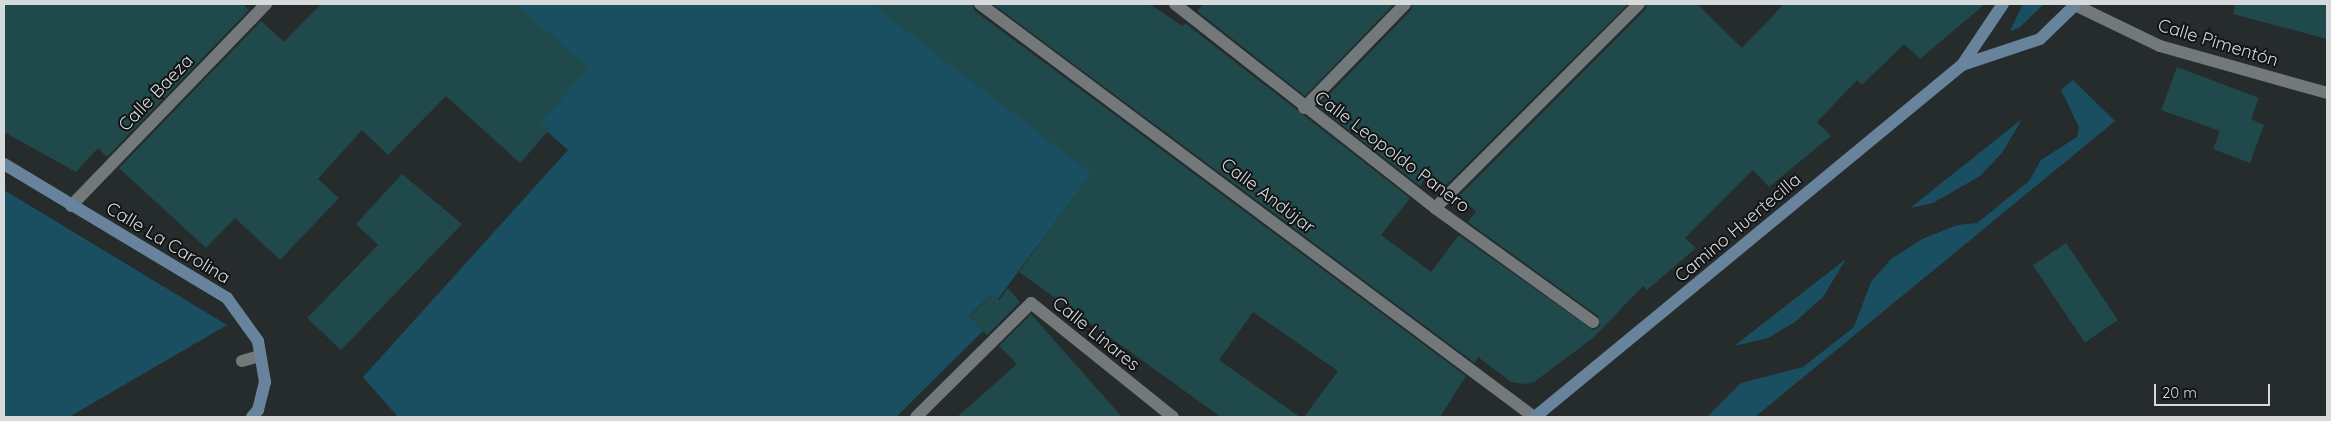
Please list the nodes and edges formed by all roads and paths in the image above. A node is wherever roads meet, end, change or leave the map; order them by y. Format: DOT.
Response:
graph roads {
  1 [pos="266,4"];
  2 [pos="980,4"];
  3 [pos="1177,4"];
  4 [pos="1405,4"];
  5 [pos="1639,4"];
  6 [pos="2003,4"];
  7 [pos="2076,5"];
  8 [pos="1962,65"];
  9 [pos="2327,93"];
  10 [pos="1304,108"];
  11 [pos="4,164"];
  12 [pos="71,206"];
  13 [pos="1435,208"];
  14 [pos="1593,322"];
  15 [pos="260,356"];
  16 [pos="242,361"];
  17 [pos="252,417"];
  18 [pos="916,417"];
  19 [pos="1173,417"];
  20 [pos="1535,417"];
  1 -- 12 [label="street, Calle Baeza"];
  2 -- 20 [label="street, Calle Andújar"];
  3 -- 10 [label="street, Calle Leopoldo Panero"];
  4 -- 10 [label="street"];
  5 -- 13 [label="street"];
  6 -- 8 [label="street"];
  7 -- 8 [label="street"];
  7 -- 9 [label="street, Calle Pimentón"];
  8 -- 20 [label="street, Camino Huertecilla"];
  10 -- 13 [label="street, Calle Leopoldo Panero"];
  11 -- 12 [label="street, Calle La Carolina"];
  12 -- 15 [label="street, Calle La Carolina"];
  13 -- 14 [label="street, Calle Leopoldo Panero"];
  15 -- 16 [label="street"];
  15 -- 17 [label="street, Calle La Carolina"];
  18 -- 19 [label="street, Calle Linares"];
}
